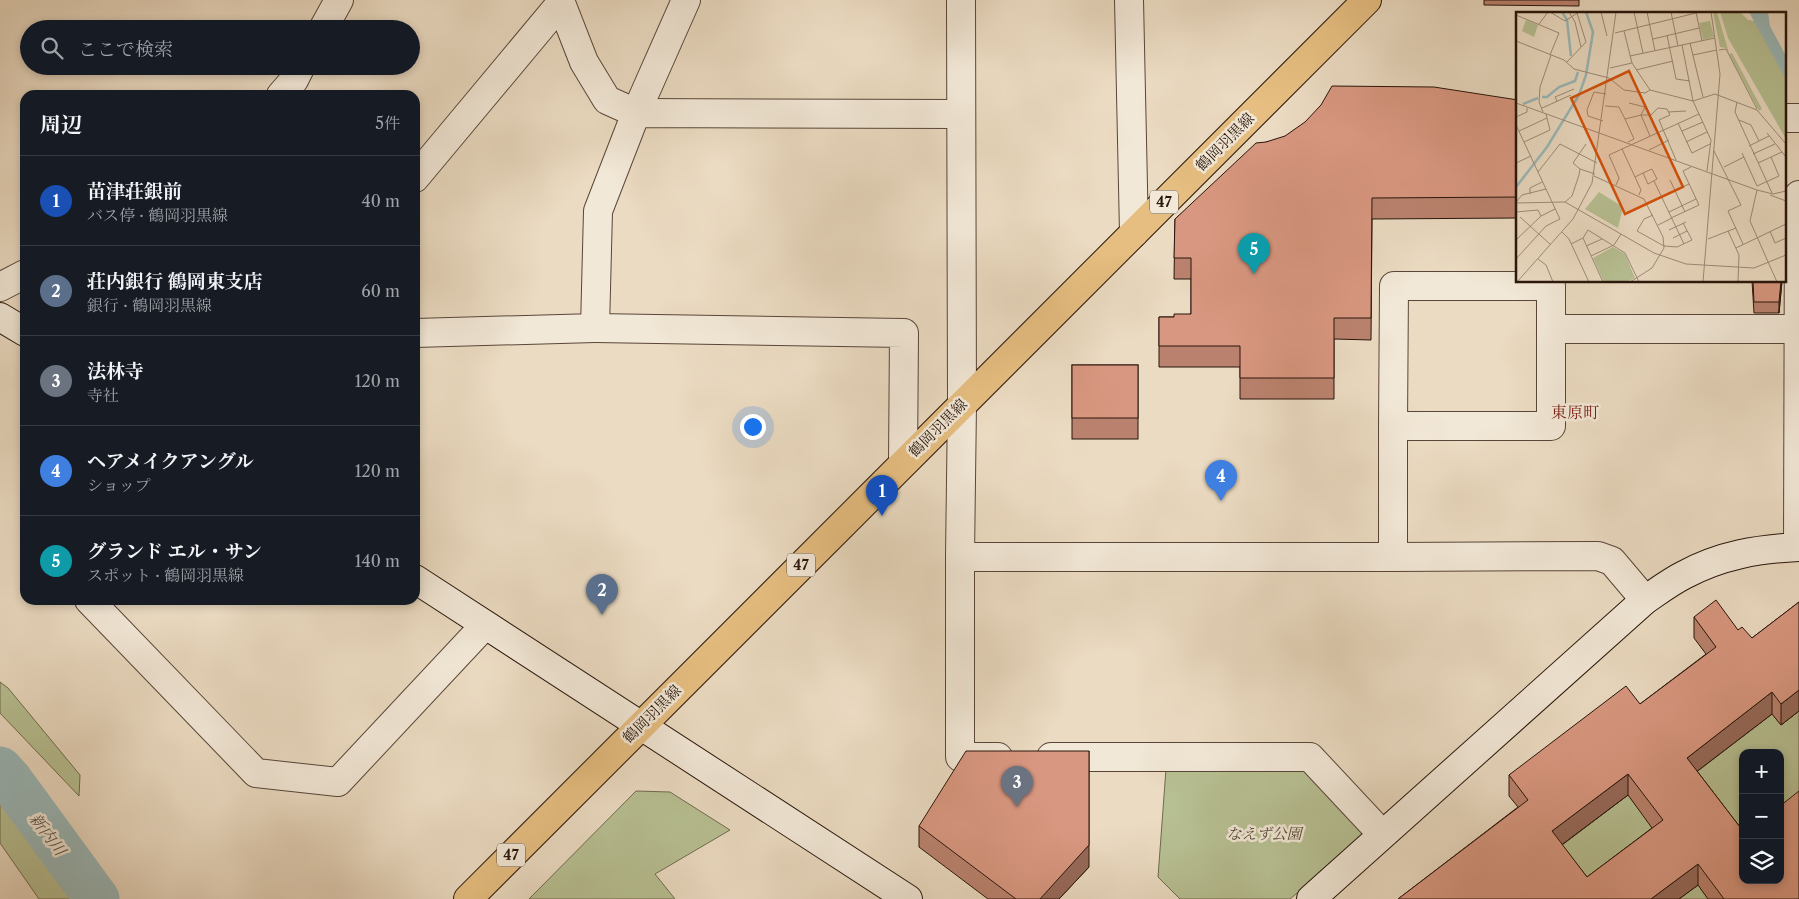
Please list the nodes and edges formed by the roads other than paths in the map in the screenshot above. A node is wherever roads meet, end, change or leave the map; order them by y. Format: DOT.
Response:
graph roads {
  1 [pos="339,0"];
  2 [pos="686,0"];
  3 [pos="961,0"];
  4 [pos="1129,0"];
  5 [pos="1367,0"];
  6 [pos="327,20"];
  7 [pos="296,75"];
  8 [pos="285,90"];
  9 [pos="636,113"];
  10 [pos="960,114"];
  11 [pos="1786,118"];
  12 [pos="1799,118"];
  13 [pos="420,172"];
  14 [pos="1799,195"];
  15 [pos="1134,233"];
  16 [pos="20,276"];
  17 [pos="0,286"];
  18 [pos="0,316"];
  19 [pos="595,328"];
  20 [pos="20,329"];
  21 [pos="1551,329"];
  22 [pos="1799,329"];
  23 [pos="420,333"];
  24 [pos="962,404"];
  25 [pos="1393,426"];
  26 [pos="903,463"];
  27 [pos="1798,547"];
  28 [pos="960,557"];
  29 [pos="1393,557"];
  30 [pos="420,582"];
  31 [pos="1645,600"];
  32 [pos="94,605"];
  33 [pos="485,625"];
  34 [pos="640,726"];
  35 [pos="1382,834"];
  36 [pos="468,899"];
  37 [pos="908,899"];
  38 [pos="1311,899"];
  1 -- 6 [label="street"];
  2 -- 9 [label="street"];
  3 -- 10 [label="street"];
  4 -- 15 [label="street"];
  5 -- 15 [label="main road, 鶴岡羽黒線 / 47"];
  7 -- 8 [label="street"];
  9 -- 10 [label="street"];
  9 -- 13 [label="street"];
  9 -- 19 [label="street"];
  10 -- 24 [label="street"];
  11 -- 12 [label="street"];
  14 -- 22 [label="street"];
  15 -- 24 [label="main road, 鶴岡羽黒線 / 47"];
  16 -- 17 [label="street"];
  18 -- 20 [label="street"];
  19 -- 23 [label="street"];
  19 -- 26 [label="street"];
  21 -- 22 [label="street"];
  21 -- 25 [label="street"];
  21 -- 25 [label="street"];
  22 -- 27 [label="street"];
  24 -- 26 [label="main road, 鶴岡羽黒線 / 47"];
  24 -- 28 [label="street"];
  25 -- 29 [label="street"];
  26 -- 34 [label="main road, 鶴岡羽黒線 / 47"];
  27 -- 31 [label="street"];
  28 -- 29 [label="street"];
  28 -- 35 [label="street"];
  29 -- 31 [label="street"];
  30 -- 33 [label="street"];
  31 -- 35 [label="street"];
  32 -- 33 [label="street"];
  33 -- 34 [label="street"];
  34 -- 36 [label="main road, 鶴岡羽黒線 / 47"];
  34 -- 37 [label="street"];
  35 -- 38 [label="street"];
}
